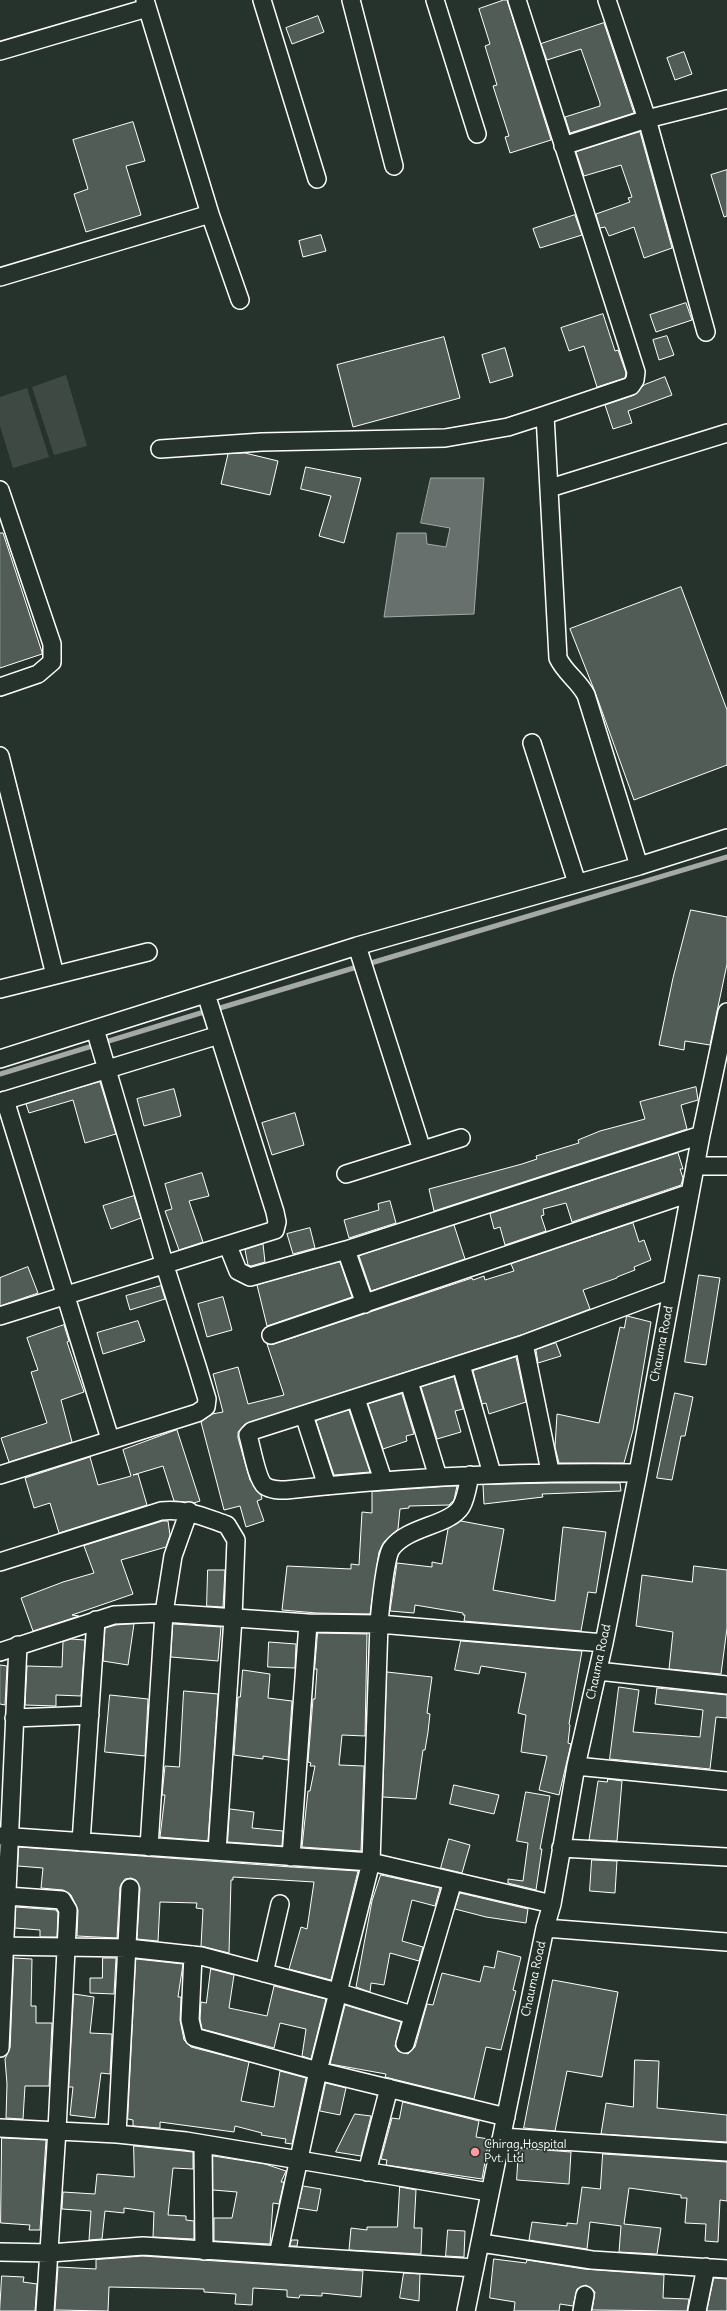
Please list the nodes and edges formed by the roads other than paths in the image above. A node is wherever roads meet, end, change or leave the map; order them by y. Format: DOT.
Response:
graph roads {
  1 [pos="262,0"];
  2 [pos="350,0"];
  3 [pos="435,0"];
  4 [pos="517,0"];
  5 [pos="607,0"];
  6 [pos="146,4"];
  7 [pos="0,51"];
  8 [pos="727,99"];
  9 [pos="647,119"];
  10 [pos="477,134"];
  11 [pos="564,146"];
  12 [pos="394,166"];
  13 [pos="317,179"];
  14 [pos="210,214"];
  15 [pos="0,277"];
  16 [pos="240,300"];
  17 [pos="706,332"];
  18 [pos="545,415"];
  19 [pos="727,433"];
  20 [pos="160,449"];
  21 [pos="550,488"];
  22 [pos="0,490"];
  23 [pos="0,687"];
  24 [pos="532,743"];
  25 [pos="0,756"];
  26 [pos="727,838"];
  27 [pos="639,866"];
  28 [pos="577,883"];
  29 [pos="357,946"];
  30 [pos="148,952"];
  31 [pos="55,975"];
  32 [pos="0,989"];
  33 [pos="206,994"];
  34 [pos="727,1012"];
  35 [pos="95,1029"];
  36 [pos="219,1035"];
  37 [pos="0,1059"];
  38 [pos="107,1069"];
  39 [pos="3,1101"];
  40 [pos="701,1135"];
  41 [pos="461,1138"];
  42 [pos="422,1150"];
  43 [pos="695,1166"];
  44 [pos="727,1166"];
  45 [pos="346,1174"];
  46 [pos="690,1193"];
  47 [pos="228,1246"];
  48 [pos="346,1250"];
  49 [pos="165,1266"];
  50 [pos="672,1290"];
  51 [pos="66,1296"];
  52 [pos="365,1304"];
  53 [pos="0,1316"];
  54 [pos="270,1334"];
  55 [pos="524,1344"];
  56 [pos="461,1364"];
  57 [pos="409,1382"];
  58 [pos="356,1399"];
  59 [pos="304,1416"];
  60 [pos="110,1439"];
  61 [pos="550,1471"];
  62 [pos="638,1473"];
  63 [pos="492,1474"];
  64 [pos="0,1475"];
  65 [pos="470,1475"];
  66 [pos="438,1477"];
  67 [pos="383,1480"];
  68 [pos="327,1486"];
  69 [pos="189,1511"];
  70 [pos="0,1562"];
  71 [pos="164,1613"];
  72 [pos="233,1618"];
  73 [pos="96,1620"];
  74 [pos="308,1623"];
  75 [pos="378,1624"];
  76 [pos="604,1643"];
  77 [pos="18,1645"];
  78 [pos="0,1652"];
  79 [pos="598,1671"];
  80 [pos="727,1681"];
  81 [pos="90,1715"];
  82 [pos="14,1718"];
  83 [pos="576,1766"];
  84 [pos="6,1781"];
  85 [pos="727,1781"];
  86 [pos="5,1836"];
  87 [pos="81,1842"];
  88 [pos="149,1847"];
  89 [pos="562,1848"];
  90 [pos="217,1851"];
  91 [pos="291,1857"];
  92 [pos="727,1858"];
  93 [pos="371,1862"];
  94 [pos="453,1881"];
  95 [pos="130,1888"];
  96 [pos="7,1896"];
  97 [pos="280,1904"];
  98 [pos="552,1904"];
  99 [pos="545,1928"];
  100 [pos="727,1942"];
  101 [pos="2,1946"];
  102 [pos="66,1947"];
  103 [pos="128,1948"];
  104 [pos="193,1955"];
  105 [pos="264,1973"];
  106 [pos="337,1992"];
  107 [pos="412,2016"];
  108 [pos="404,2044"];
  109 [pos="0,2048"];
  110 [pos="318,2071"];
  111 [pos="389,2088"];
  112 [pos="506,2117"];
  113 [pos="0,2128"];
  114 [pos="57,2130"];
  115 [pos="117,2134"];
  116 [pos="502,2137"];
  117 [pos="203,2144"];
  118 [pos="727,2152"];
  119 [pos="298,2161"];
  120 [pos="367,2172"];
  121 [pos="489,2192"];
  122 [pos="481,2242"];
  123 [pos="204,2250"];
  124 [pos="0,2252"];
  125 [pos="50,2253"];
  126 [pos="278,2255"];
  127 [pos="706,2267"];
  128 [pos="475,2268"];
  129 [pos="727,2269"];
  130 [pos="45,2311"];
  131 [pos="466,2311"];
  132 [pos="697,2311"];
  1 -- 13 [label="street"];
  2 -- 12 [label="street"];
  3 -- 10 [label="street"];
  4 -- 11 [label="street"];
  5 -- 9 [label="street"];
  6 -- 7 [label="street"];
  6 -- 14 [label="street"];
  8 -- 9 [label="street"];
  9 -- 11 [label="street"];
  9 -- 17 [label="street"];
  11 -- 18 [label="street"];
  14 -- 15 [label="street"];
  14 -- 16 [label="street"];
  18 -- 20 [label="street"];
  18 -- 21 [label="street"];
  19 -- 21 [label="street"];
  21 -- 27 [label="street"];
  22 -- 23 [label="street"];
  24 -- 28 [label="street"];
  25 -- 31 [label="street"];
  26 -- 27 [label="street"];
  27 -- 28 [label="street"];
  28 -- 29 [label="street"];
  29 -- 33 [label="street"];
  29 -- 42 [label="street"];
  30 -- 31 [label="street"];
  31 -- 32 [label="street"];
  33 -- 35 [label="street"];
  33 -- 36 [label="street"];
  34 -- 40 [label="street, Chauma Road"];
  35 -- 37 [label="street"];
  35 -- 38 [label="street"];
  36 -- 38 [label="street"];
  36 -- 47 [label="street"];
  38 -- 39 [label="street"];
  38 -- 49 [label="street"];
  39 -- 51 [label="street"];
  40 -- 43 [label="street, Chauma Road"];
  40 -- 48 [label="street"];
  41 -- 42 [label="street"];
  42 -- 45 [label="street"];
  43 -- 44 [label="street"];
  43 -- 46 [label="street, Chauma Road"];
  46 -- 50 [label="street, Chauma Road"];
  46 -- 52 [label="street"];
  47 -- 48 [label="street"];
  47 -- 49 [label="street"];
  48 -- 52 [label="street"];
  49 -- 51 [label="street"];
  49 -- 60 [label="street"];
  50 -- 55 [label="street"];
  50 -- 62 [label="street, Chauma Road"];
  51 -- 53 [label="street"];
  51 -- 60 [label="street"];
  52 -- 54 [label="street"];
  55 -- 56 [label="street"];
  55 -- 61 [label="street"];
  56 -- 57 [label="street"];
  56 -- 63 [label="street"];
  57 -- 58 [label="street"];
  57 -- 66 [label="street"];
  58 -- 59 [label="street"];
  58 -- 67 [label="street"];
  59 -- 68 [label="street"];
  59 -- 68 [label="street"];
  60 -- 64 [label="street"];
  61 -- 62 [label="street"];
  61 -- 63 [label="street"];
  62 -- 76 [label="street, Chauma Road"];
  63 -- 65 [label="street"];
  65 -- 66 [label="street"];
  65 -- 75 [label="street"];
  66 -- 67 [label="street"];
  67 -- 68 [label="street"];
  69 -- 70 [label="street"];
  69 -- 71 [label="street"];
  69 -- 72 [label="street"];
  71 -- 72 [label="street"];
  71 -- 73 [label="street"];
  71 -- 88 [label="street"];
  72 -- 74 [label="street"];
  72 -- 90 [label="street"];
  73 -- 77 [label="street"];
  73 -- 81 [label="street"];
  74 -- 75 [label="street"];
  74 -- 91 [label="street"];
  75 -- 76 [label="street"];
  75 -- 93 [label="street"];
  76 -- 79 [label="street, Chauma Road"];
  77 -- 78 [label="street"];
  77 -- 82 [label="street"];
  79 -- 80 [label="street"];
  79 -- 83 [label="street, Chauma Road"];
  81 -- 82 [label="street"];
  81 -- 87 [label="street"];
  82 -- 84 [label="street"];
  83 -- 85 [label="street"];
  83 -- 89 [label="street, Chauma Road"];
  84 -- 86 [label="street"];
  86 -- 87 [label="street"];
  86 -- 96 [label="street"];
  87 -- 88 [label="street"];
  88 -- 90 [label="street"];
  89 -- 92 [label="street"];
  89 -- 98 [label="street, Chauma Road"];
  90 -- 91 [label="street"];
  91 -- 93 [label="street"];
  93 -- 94 [label="street"];
  93 -- 106 [label="street"];
  94 -- 98 [label="street"];
  94 -- 107 [label="street"];
  95 -- 103 [label="street"];
  96 -- 101 [label="street"];
  96 -- 102 [label="street"];
  97 -- 105 [label="street"];
  98 -- 99 [label="street, Chauma Road"];
  99 -- 100 [label="street"];
  99 -- 112 [label="street, Chauma Road"];
  101 -- 102 [label="street"];
  101 -- 109 [label="street"];
  102 -- 103 [label="street"];
  102 -- 114 [label="street"];
  103 -- 104 [label="street"];
  103 -- 115 [label="street"];
  104 -- 105 [label="street"];
  104 -- 110 [label="street"];
  105 -- 106 [label="street"];
  106 -- 107 [label="street"];
  106 -- 110 [label="street"];
  107 -- 108 [label="street"];
  110 -- 111 [label="street"];
  110 -- 119 [label="street"];
  111 -- 112 [label="street"];
  111 -- 120 [label="street"];
  112 -- 116 [label="street, Chauma Road"];
  113 -- 114 [label="street"];
  114 -- 115 [label="street"];
  114 -- 125 [label="street"];
  115 -- 117 [label="street"];
  116 -- 118 [label="street"];
  116 -- 121 [label="street, Chauma Road"];
  117 -- 119 [label="street"];
  117 -- 123 [label="street"];
  119 -- 120 [label="street"];
  119 -- 126 [label="street"];
  120 -- 121 [label="street"];
  121 -- 122 [label="street, Chauma Road"];
  122 -- 127 [label="street"];
  122 -- 128 [label="street, Chauma Road"];
  123 -- 125 [label="street"];
  123 -- 126 [label="street"];
  124 -- 125 [label="street"];
  125 -- 130 [label="street"];
  126 -- 128 [label="street"];
  127 -- 129 [label="street"];
  127 -- 132 [label="street"];
  128 -- 131 [label="street, Chauma Road"];
}
